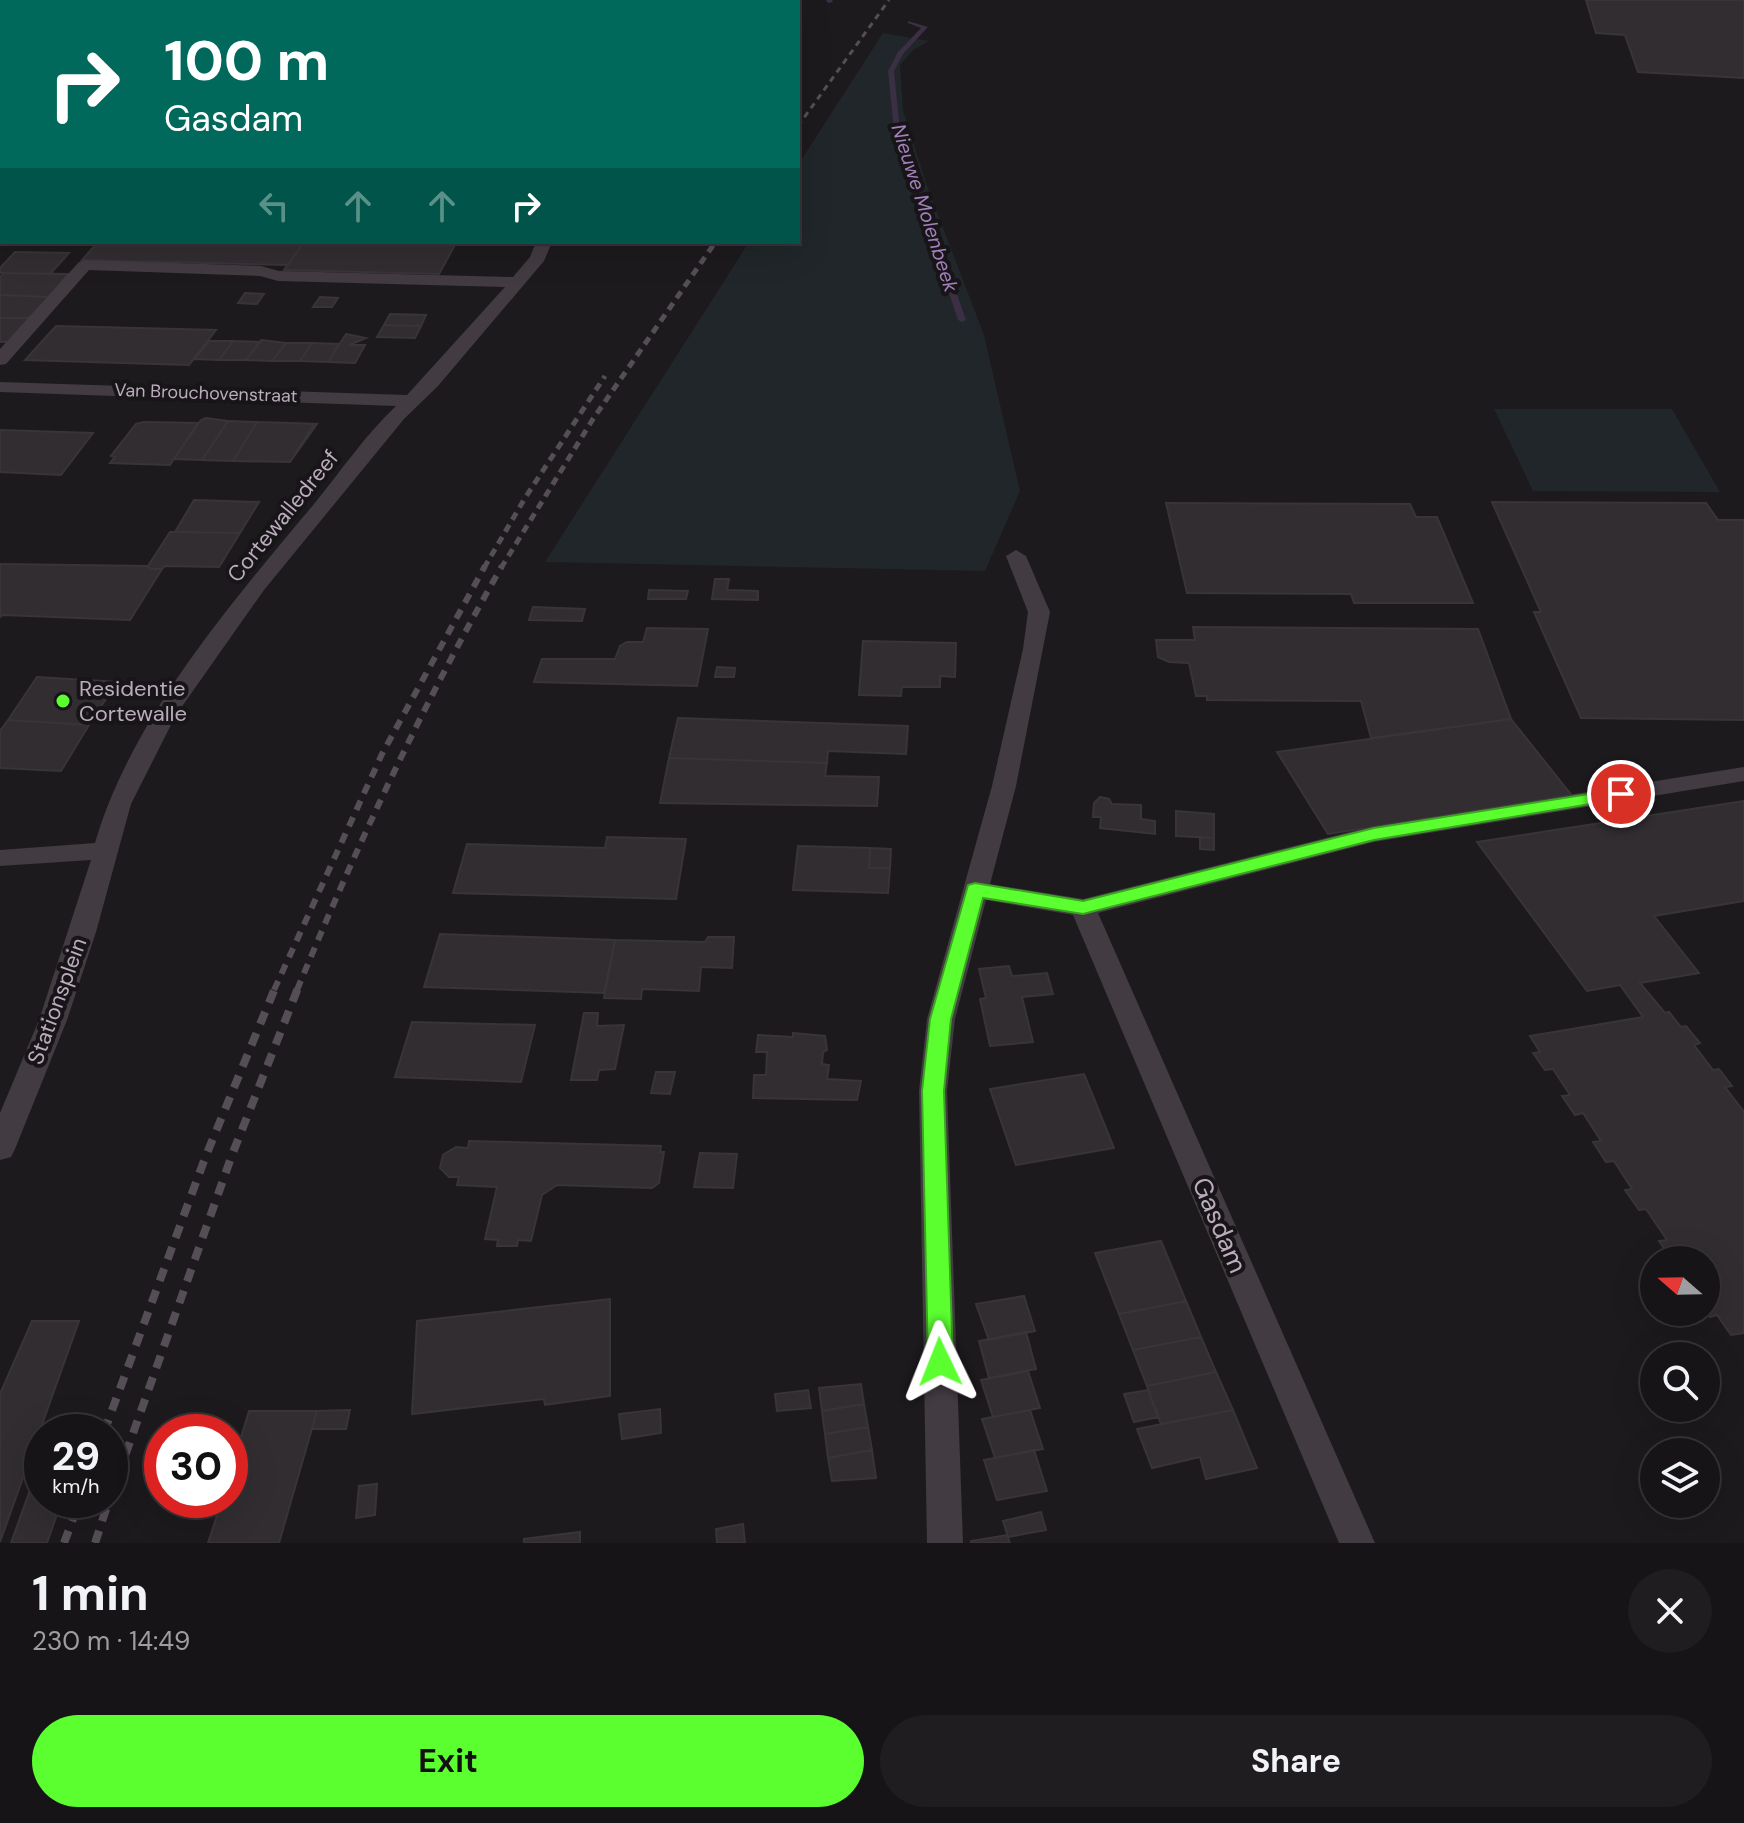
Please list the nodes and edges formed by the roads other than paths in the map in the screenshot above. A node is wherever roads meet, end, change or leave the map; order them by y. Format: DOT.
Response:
graph roads {
  1 [pos="543,244"];
  2 [pos="518,282"];
  3 [pos="0,360"];
  4 [pos="0,387"];
  5 [pos="412,401"];
  6 [pos="1016,556"];
  7 [pos="1744,774"];
  8 [pos="103,851"];
  9 [pos="0,858"];
  10 [pos="975,890"];
  11 [pos="1083,908"];
  12 [pos="0,1149"];
  13 [pos="945,1543"];
  14 [pos="1357,1543"];
  1 -- 2 [label="street, Cortewalledreef"];
  2 -- 3 [label="street"];
  2 -- 5 [label="street, Cortewalledreef"];
  4 -- 5 [label="street, Van Brouchovenstraat"];
  5 -- 8 [label="street, Cortewalledreef"];
  6 -- 10 [label="street"];
  7 -- 11 [label="street"];
  8 -- 9 [label="street"];
  8 -- 12 [label="street, Stationsplein"];
  10 -- 11 [label="street"];
  10 -- 13 [label="street"];
  11 -- 14 [label="street, Gasdam"];
}
